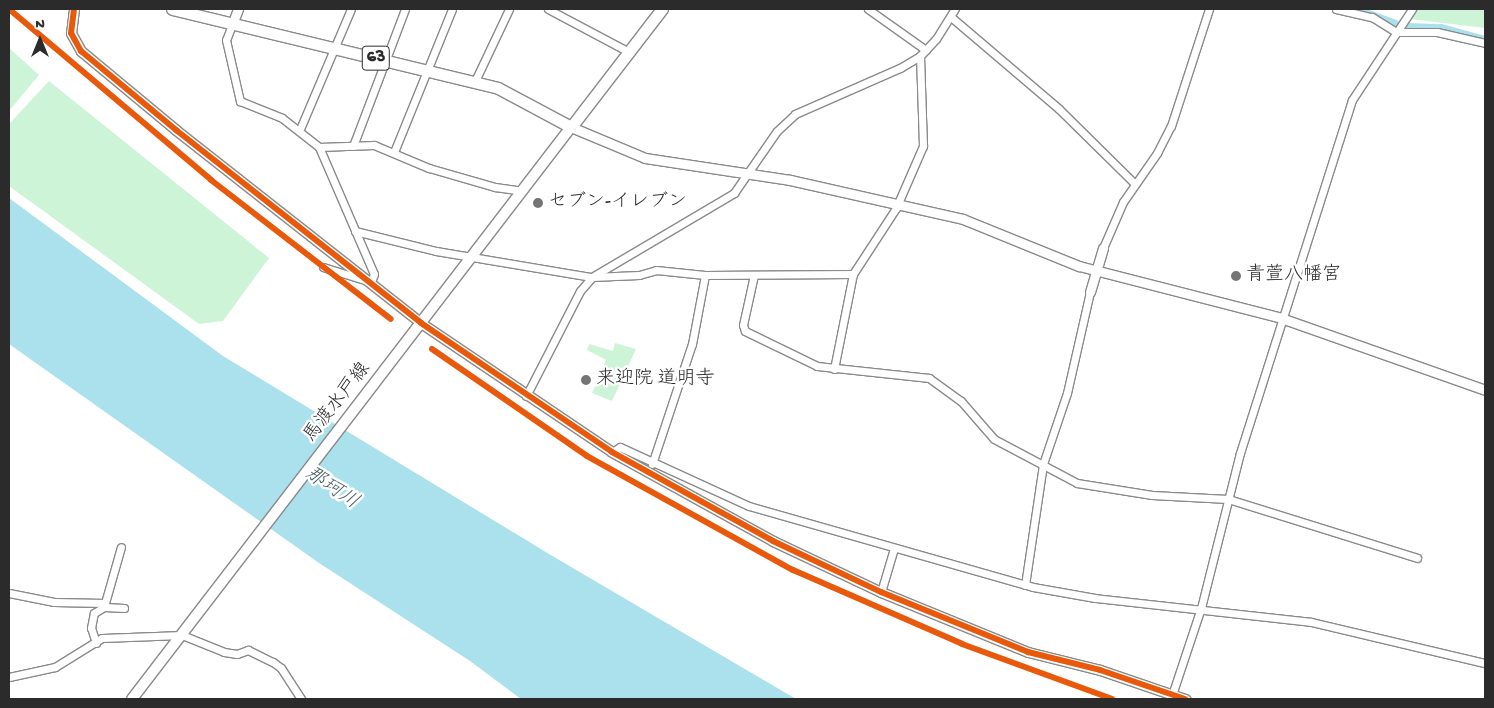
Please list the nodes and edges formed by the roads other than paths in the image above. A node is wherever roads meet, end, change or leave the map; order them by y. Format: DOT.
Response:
graph roads {
  1 [pos="74,9"];
  2 [pos="172,9"];
  3 [pos="238,9"];
  4 [pos="351,9"];
  5 [pos="405,9"];
  6 [pos="452,9"];
  7 [pos="509,9"];
  8 [pos="548,9"];
  9 [pos="662,9"];
  10 [pos="868,9"];
  11 [pos="955,9"];
  12 [pos="1209,9"];
  13 [pos="1336,9"];
  14 [pos="1412,9"];
  15 [pos="951,17"];
  16 [pos="233,22"];
  17 [pos="1396,32"];
  18 [pos="1485,43"];
  19 [pos="334,48"];
  20 [pos="629,52"];
  21 [pos="923,53"];
  22 [pos="384,60"];
  23 [pos="426,70"];
  24 [pos="475,82"];
  25 [pos="571,127"];
  26 [pos="300,129"];
  27 [pos="353,146"];
  28 [pos="319,147"];
  29 [pos="394,152"];
  30 [pos="750,174"];
  31 [pos="1135,184"];
  32 [pos="522,190"];
  33 [pos="898,202"];
  34 [pos="355,231"];
  35 [pos="1103,248"];
  36 [pos="472,256"];
  37 [pos="323,267"];
  38 [pos="1096,272"];
  39 [pos="853,274"];
  40 [pos="705,275"];
  41 [pos="754,275"];
  42 [pos="592,277"];
  43 [pos="371,282"];
  44 [pos="1090,292"];
  45 [pos="1281,318"];
  46 [pos="420,323"];
  47 [pos="834,369"];
  48 [pos="1485,390"];
  49 [pos="526,396"];
  50 [pos="612,452"];
  51 [pos="652,464"];
  52 [pos="1043,464"];
  53 [pos="1228,499"];
  54 [pos="121,547"];
  55 [pos="894,548"];
  56 [pos="1417,558"];
  57 [pos="1025,585"];
  58 [pos="881,592"];
  59 [pos="9,593"];
  60 [pos="124,608"];
  61 [pos="1202,608"];
  62 [pos="182,635"];
  63 [pos="96,643"];
  64 [pos="1485,663"];
  65 [pos="9,676"];
  66 [pos="1172,695"];
  67 [pos="132,699"];
  68 [pos="300,699"];
  69 [pos="1185,699"];
  1 -- 43 [label="street"];
  2 -- 16 [label="main road, 63"];
  3 -- 16 [label="street"];
  4 -- 19 [label="street"];
  5 -- 22 [label="street"];
  6 -- 23 [label="street"];
  7 -- 24 [label="street"];
  8 -- 20 [label="street"];
  9 -- 20 [label="main road"];
  10 -- 21 [label="street"];
  11 -- 15 [label="street"];
  12 -- 31 [label="street"];
  13 -- 17 [label="street"];
  14 -- 17 [label="street"];
  15 -- 21 [label="street"];
  15 -- 31 [label="street"];
  16 -- 19 [label="main road, 63"];
  16 -- 26 [label="street"];
  17 -- 18 [label="street"];
  17 -- 45 [label="street"];
  19 -- 22 [label="main road, 63"];
  19 -- 26 [label="street"];
  20 -- 25 [label="main road"];
  21 -- 30 [label="street"];
  21 -- 33 [label="street"];
  22 -- 23 [label="main road, 63"];
  22 -- 27 [label="street"];
  23 -- 24 [label="main road, 63"];
  23 -- 29 [label="street"];
  24 -- 25 [label="main road, 63"];
  25 -- 30 [label="street"];
  25 -- 32 [label="main road, 馬渡水戸線"];
  26 -- 28 [label="street"];
  27 -- 28 [label="street"];
  27 -- 29 [label="street"];
  28 -- 34 [label="street"];
  29 -- 32 [label="street"];
  30 -- 33 [label="street"];
  30 -- 42 [label="street"];
  31 -- 35 [label="street"];
  32 -- 36 [label="main road, 馬渡水戸線"];
  33 -- 38 [label="street"];
  33 -- 39 [label="street"];
  34 -- 36 [label="street"];
  34 -- 43 [label="street"];
  35 -- 38 [label="street"];
  36 -- 42 [label="street"];
  36 -- 46 [label="main road, 馬渡水戸線"];
  37 -- 43 [label="street"];
  38 -- 44 [label="street"];
  38 -- 45 [label="street"];
  39 -- 41 [label="street"];
  39 -- 47 [label="street"];
  40 -- 41 [label="street"];
  40 -- 42 [label="street"];
  40 -- 51 [label="street"];
  41 -- 47 [label="street"];
  42 -- 49 [label="street"];
  43 -- 46 [label="street"];
  44 -- 52 [label="street"];
  45 -- 48 [label="street"];
  45 -- 53 [label="street"];
  46 -- 49 [label="street"];
  46 -- 62 [label="main road, 馬渡水戸線"];
  47 -- 52 [label="street"];
  49 -- 50 [label="street"];
  50 -- 51 [label="street"];
  50 -- 58 [label="street"];
  51 -- 55 [label="street"];
  52 -- 53 [label="street"];
  52 -- 57 [label="street"];
  53 -- 56 [label="street"];
  53 -- 61 [label="street"];
  54 -- 59 [label="street"];
  55 -- 57 [label="street"];
  55 -- 58 [label="street"];
  57 -- 61 [label="street"];
  58 -- 66 [label="street"];
  60 -- 63 [label="street"];
  61 -- 64 [label="street"];
  61 -- 66 [label="street"];
  62 -- 63 [label="street"];
  62 -- 67 [label="main road, 馬渡水戸線"];
  62 -- 68 [label="street"];
  63 -- 65 [label="street"];
  66 -- 69 [label="street"];
}
